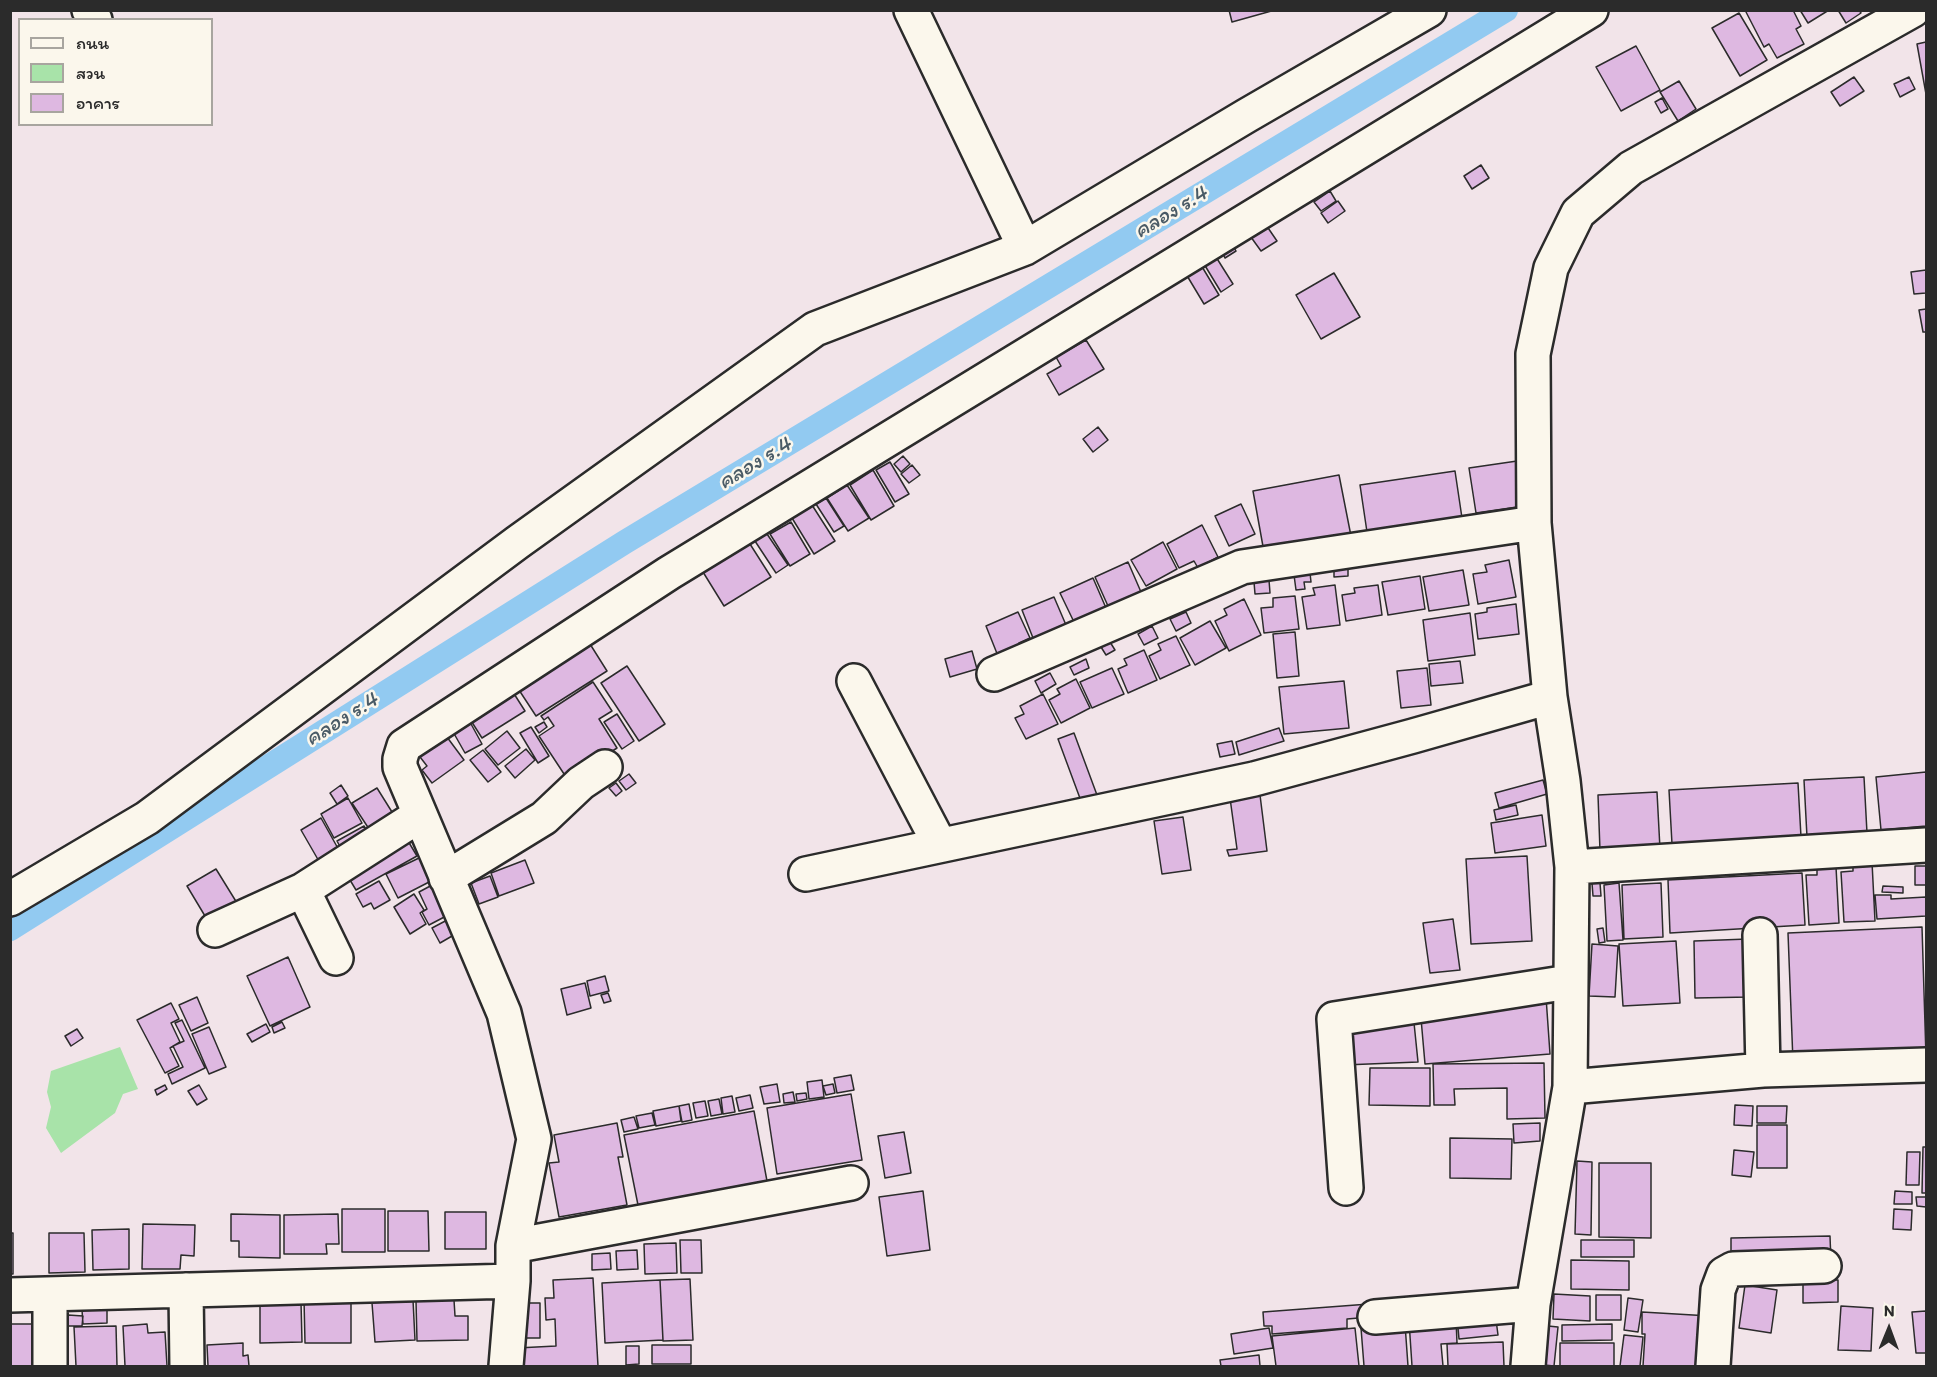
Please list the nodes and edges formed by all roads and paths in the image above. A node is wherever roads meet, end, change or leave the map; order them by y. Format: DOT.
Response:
graph roads {
  1 [pos="911,10"];
  2 [pos="1429,10"];
  3 [pos="1591,10"];
  4 [pos="1912,10"];
  5 [pos="1025,248"];
  6 [pos="1534,523"];
  7 [pos="994,674"];
  8 [pos="854,681"];
  9 [pos="1551,697"];
  10 [pos="605,767"];
  11 [pos="420,815"];
  12 [pos="1926,844"];
  13 [pos="940,845"];
  14 [pos="1572,867"];
  15 [pos="806,874"];
  16 [pos="446,878"];
  17 [pos="303,890"];
  18 [pos="10,898"];
  19 [pos="215,930"];
  20 [pos="1760,935"];
  21 [pos="336,958"];
  22 [pos="1569,982"];
  23 [pos="1926,1065"];
  24 [pos="1763,1070"];
  25 [pos="1570,1087"];
  26 [pos="851,1183"];
  27 [pos="1346,1188"];
  28 [pos="513,1246"];
  29 [pos="1824,1266"];
  30 [pos="513,1281"];
  31 [pos="186,1290"];
  32 [pos="50,1293"];
  33 [pos="10,1295"];
  34 [pos="1533,1304"];
  35 [pos="1375,1317"];
  36 [pos="50,1366"];
  37 [pos="187,1366"];
  38 [pos="506,1366"];
  39 [pos="1528,1366"];
  40 [pos="1713,1366"];
  1 -- 5 [label="street"];
  2 -- 5 [label="street"];
  3 -- 11 [label="street"];
  4 -- 6 [label="street"];
  5 -- 18 [label="street"];
  6 -- 7 [label="street"];
  6 -- 9 [label="street"];
  8 -- 13 [label="street"];
  9 -- 13 [label="street"];
  9 -- 14 [label="street"];
  10 -- 16 [label="street"];
  11 -- 16 [label="street"];
  11 -- 17 [label="street"];
  12 -- 14 [label="street"];
  13 -- 15 [label="street"];
  14 -- 22 [label="street"];
  16 -- 28 [label="street"];
  17 -- 19 [label="street"];
  17 -- 21 [label="street"];
  20 -- 24 [label="street"];
  22 -- 25 [label="street"];
  22 -- 27 [label="street"];
  23 -- 24 [label="street"];
  24 -- 25 [label="street"];
  25 -- 34 [label="street"];
  26 -- 28 [label="street"];
  28 -- 30 [label="street"];
  29 -- 40 [label="street"];
  30 -- 31 [label="street"];
  30 -- 38 [label="street"];
  31 -- 32 [label="street"];
  31 -- 37 [label="street"];
  32 -- 33 [label="street"];
  32 -- 36 [label="street"];
  34 -- 35 [label="street"];
  34 -- 39 [label="street"];
}
